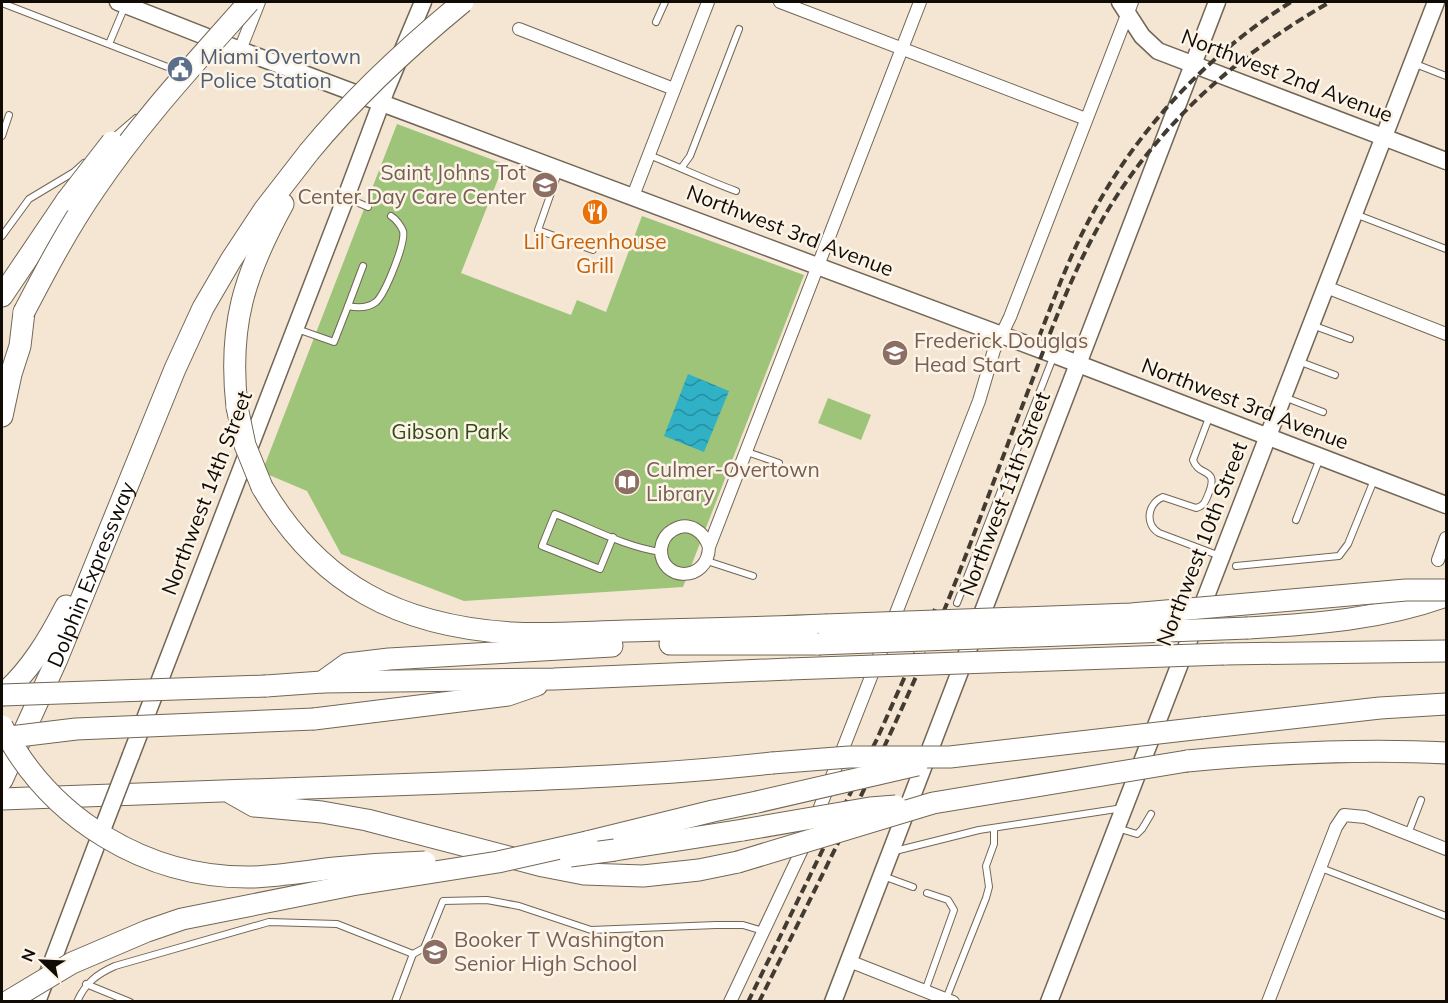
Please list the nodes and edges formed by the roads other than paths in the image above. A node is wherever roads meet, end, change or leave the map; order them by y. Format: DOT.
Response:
graph roads {
  1 [pos="249,2"];
  2 [pos="259,2"];
  3 [pos="423,2"];
  4 [pos="463,2"];
  5 [pos="665,2"];
  6 [pos="708,2"];
  7 [pos="780,2"];
  8 [pos="920,2"];
  9 [pos="1217,2"];
  10 [pos="1436,2"];
  11 [pos="2,3"];
  12 [pos="122,3"];
  13 [pos="1127,5"];
  14 [pos="656,22"];
  15 [pos="519,29"];
  16 [pos="739,29"];
  17 [pos="218,43"];
  18 [pos="109,44"];
  19 [pos="902,49"];
  20 [pos="240,50"];
  21 [pos="1412,62"];
  22 [pos="1192,64"];
  23 [pos="187,74"];
  24 [pos="1446,76"];
  25 [pos="674,89"];
  26 [pos="381,102"];
  27 [pos="9,115"];
  28 [pos="1086,119"];
  29 [pos="2,135"];
  30 [pos="1383,137"];
  31 [pos="309,153"];
  32 [pos="649,155"];
  33 [pos="1446,161"];
  34 [pos="682,167"];
  35 [pos="560,169"];
  36 [pos="736,191"];
  37 [pos="633,196"];
  38 [pos="346,197"];
  39 [pos="368,207"];
  40 [pos="1354,213"];
  41 [pos="391,216"];
  42 [pos="2,234"];
  43 [pos="1446,249"];
  44 [pos="593,250"];
  45 [pos="363,266"];
  46 [pos="818,266"];
  47 [pos="1326,287"];
  48 [pos="2,296"];
  49 [pos="348,306"];
  50 [pos="24,312"];
  51 [pos="1311,325"];
  52 [pos="295,328"];
  53 [pos="1001,334"];
  54 [pos="1446,334"];
  55 [pos="1350,339"];
  56 [pos="1055,355"];
  57 [pos="1298,360"];
  58 [pos="2,362"];
  59 [pos="1078,364"];
  60 [pos="176,369"];
  61 [pos="1335,375"];
  62 [pos="1284,396"];
  63 [pos="1323,412"];
  64 [pos="1210,414"];
  65 [pos="2,416"];
  66 [pos="1268,437"];
  67 [pos="747,452"];
  68 [pos="1320,457"];
  69 [pos="779,463"];
  70 [pos="1375,478"];
  71 [pos="1446,506"];
  72 [pos="1296,520"];
  73 [pos="613,537"];
  74 [pos="1446,538"];
  75 [pos="709,547"];
  76 [pos="661,552"];
  77 [pos="1221,556"];
  78 [pos="1438,560"];
  79 [pos="706,561"];
  80 [pos="1236,566"];
  81 [pos="753,576"];
  82 [pos="1446,590"];
  83 [pos="1446,596"];
  84 [pos="957,603"];
  85 [pos="822,634"];
  86 [pos="1446,651"];
  87 [pos="554,679"];
  88 [pos="317,682"];
  89 [pos="2,695"];
  90 [pos="1446,704"];
  91 [pos="2,726"];
  92 [pos="2,738"];
  93 [pos="1446,753"];
  94 [pos="950,757"];
  95 [pos="4,775"];
  96 [pos="230,793"];
  97 [pos="2,800"];
  98 [pos="1421,800"];
  99 [pos="933,803"];
  100 [pos="1124,808"];
  101 [pos="1151,814"];
  102 [pos="994,828"];
  103 [pos="1116,828"];
  104 [pos="1408,834"];
  105 [pos="1446,849"];
  106 [pos="891,852"];
  107 [pos="488,863"];
  108 [pos="1320,868"];
  109 [pos="882,876"];
  110 [pos="914,887"];
  111 [pos="927,893"];
  112 [pos="1446,916"];
  113 [pos="764,931"];
  114 [pos="413,954"];
  115 [pos="849,961"];
  116 [pos="86,984"];
  117 [pos="925,991"];
  118 [pos="950,1000"];
  119 [pos="7,1002"];
  120 [pos="37,1002"];
  121 [pos="77,1002"];
  122 [pos="130,1002"];
  123 [pos="394,1002"];
  124 [pos="730,1002"];
  125 [pos="833,1002"];
  126 [pos="1049,1002"];
  127 [pos="1268,1002"];
  1 -- 17 [label="highway, bridge"];
  2 -- 20 [label="street"];
  3 -- 26 [label="street, Northwest 14th Street"];
  4 -- 31 [label="highway, bridge"];
  5 -- 14 [label="lane"];
  6 -- 25 [label="street"];
  7 -- 19 [label="street"];
  8 -- 19 [label="street"];
  9 -- 22 [label="street, Northwest 11th Street"];
  10 -- 21 [label="street, Northwest 10th Street"];
  11 -- 18 [label="lane"];
  12 -- 17 [label="street, Northwest 3rd Avenue"];
  12 -- 18 [label="lane"];
  13 -- 22 [label="street, Northwest 2nd Avenue"];
  13 -- 28 [label="street"];
  15 -- 25 [label="street"];
  16 -- 34 [label="lane"];
  17 -- 20 [label="street, Northwest 3rd Avenue"];
  17 -- 23 [label="lane"];
  17 -- 48 [label="highway, bridge"];
  17 -- 50 [label="highway, bridge"];
  18 -- 23 [label="lane"];
  19 -- 28 [label="street"];
  19 -- 46 [label="street"];
  20 -- 26 [label="street, Northwest 3rd Avenue"];
  21 -- 24 [label="lane"];
  21 -- 30 [label="street, Northwest 10th Street"];
  22 -- 30 [label="street, Northwest 2nd Avenue"];
  22 -- 59 [label="street, Northwest 11th Street"];
  23 -- 42 [label="lane"];
  25 -- 32 [label="street"];
  26 -- 35 [label="street, Northwest 3rd Avenue"];
  26 -- 38 [label="street, Northwest 14th Street"];
  27 -- 29 [label="lane"];
  28 -- 53 [label="street"];
  30 -- 33 [label="street, Northwest 2nd Avenue"];
  30 -- 40 [label="street, Northwest 10th Street"];
  31 -- 60 [label="highway"];
  31 -- 85 [label="highway, bridge"];
  32 -- 34 [label="lane"];
  32 -- 37 [label="street"];
  34 -- 36 [label="lane"];
  35 -- 37 [label="street, Northwest 3rd Avenue"];
  35 -- 44 [label="lane"];
  37 -- 46 [label="street, Northwest 3rd Avenue"];
  38 -- 39 [label="lane"];
  38 -- 52 [label="street, Northwest 14th Street"];
  40 -- 43 [label="lane"];
  40 -- 47 [label="street, Northwest 10th Street"];
  41 -- 49 [label="lane"];
  45 -- 49 [label="lane"];
  46 -- 53 [label="street, Northwest 3rd Avenue"];
  46 -- 67 [label="street"];
  47 -- 51 [label="street, Northwest 10th Street"];
  47 -- 54 [label="street"];
  49 -- 52 [label="lane"];
  50 -- 58 [label="highway"];
  50 -- 65 [label="highway"];
  51 -- 55 [label="lane"];
  51 -- 57 [label="street, Northwest 10th Street"];
  52 -- 120 [label="street, Northwest 14th Street, bridge"];
  53 -- 56 [label="street, Northwest 3rd Avenue"];
  53 -- 113 [label="street"];
  56 -- 59 [label="street, Northwest 3rd Avenue"];
  56 -- 84 [label="lane"];
  57 -- 61 [label="lane"];
  57 -- 62 [label="street, Northwest 10th Street"];
  59 -- 64 [label="street, Northwest 3rd Avenue"];
  59 -- 106 [label="street, Northwest 11th Street"];
  60 -- 89 [label="highway"];
  60 -- 95 [label="highway, Dolphin Expressway"];
  62 -- 63 [label="lane"];
  62 -- 66 [label="street, Northwest 10th Street"];
  64 -- 66 [label="street, Northwest 3rd Avenue"];
  64 -- 77 [label="lane"];
  66 -- 68 [label="street, Northwest 3rd Avenue"];
  66 -- 77 [label="street, Northwest 10th Street"];
  67 -- 69 [label="lane"];
  67 -- 75 [label="street"];
  68 -- 70 [label="street, Northwest 3rd Avenue"];
  68 -- 72 [label="lane"];
  70 -- 71 [label="street, Northwest 3rd Avenue"];
  70 -- 80 [label="lane"];
  73 -- 73 [label="lane"];
  73 -- 76 [label="lane"];
  74 -- 78 [label="street"];
  75 -- 76 [label="street"];
  75 -- 79 [label="street"];
  76 -- 79 [label="street"];
  77 -- 100 [label="street, Northwest 10th Street"];
  79 -- 81 [label="lane"];
  82 -- 85 [label="highway, bridge"];
  83 -- 85 [label="highway, bridge"];
  85 -- 88 [label="highway"];
  86 -- 87 [label="highway, bridge"];
  87 -- 88 [label="highway"];
  87 -- 92 [label="highway, bridge"];
  88 -- 89 [label="highway, bridge"];
  90 -- 94 [label="highway, bridge"];
  91 -- 107 [label="highway, bridge"];
  93 -- 99 [label="highway, bridge"];
  94 -- 96 [label="highway, bridge"];
  94 -- 107 [label="highway, bridge"];
  96 -- 97 [label="highway"];
  96 -- 99 [label="highway, bridge"];
  98 -- 104 [label="lane"];
  99 -- 107 [label="highway, bridge"];
  100 -- 102 [label="lane"];
  100 -- 103 [label="street, Northwest 10th Street"];
  101 -- 103 [label="lane"];
  102 -- 106 [label="lane"];
  102 -- 118 [label="lane"];
  103 -- 126 [label="street, Northwest 10th Street"];
  104 -- 105 [label="street"];
  104 -- 108 [label="street"];
  106 -- 109 [label="street, Northwest 11th Street"];
  107 -- 119 [label="highway, bridge"];
  108 -- 112 [label="lane"];
  108 -- 127 [label="street"];
  109 -- 110 [label="lane"];
  109 -- 115 [label="street, Northwest 11th Street"];
  111 -- 117 [label="lane"];
  113 -- 114 [label="lane"];
  113 -- 124 [label="street"];
  114 -- 116 [label="lane"];
  114 -- 123 [label="lane"];
  115 -- 117 [label="street"];
  115 -- 125 [label="street, Northwest 11th Street"];
  116 -- 121 [label="lane"];
  116 -- 122 [label="lane"];
  117 -- 118 [label="street"];
}
